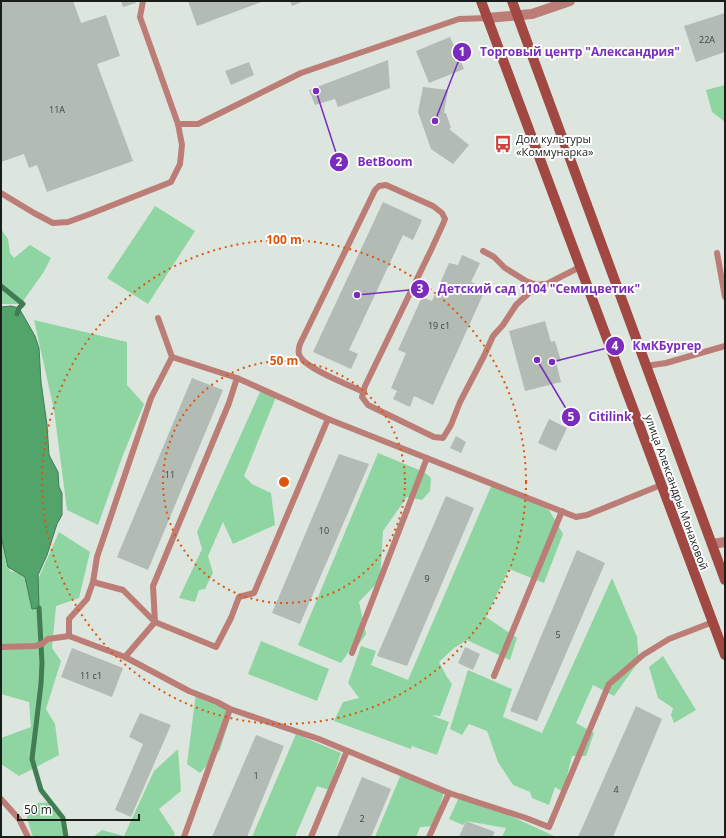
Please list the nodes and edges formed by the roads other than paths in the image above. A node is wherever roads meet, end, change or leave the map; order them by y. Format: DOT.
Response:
graph roads {
  1 [pos="143,1"];
  2 [pos="481,1"];
  3 [pos="512,1"];
  4 [pos="570,1"];
  5 [pos="518,16"];
  6 [pos="487,18"];
  7 [pos="178,124"];
  8 [pos="1,193"];
  9 [pos="483,251"];
  10 [pos="717,253"];
  11 [pos="580,267"];
  12 [pos="544,284"];
  13 [pos="725,297"];
  14 [pos="158,318"];
  15 [pos="725,346"];
  16 [pos="172,357"];
  17 [pos="646,366"];
  18 [pos="237,378"];
  19 [pos="364,392"];
  20 [pos="328,419"];
  21 [pos="427,458"];
  22 [pos="661,485"];
  23 [pos="562,511"];
  24 [pos="725,542"];
  25 [pos="712,544"];
  26 [pos="725,580"];
  27 [pos="93,582"];
  28 [pos="154,622"];
  29 [pos="713,622"];
  30 [pos="69,636"];
  31 [pos="1,647"];
  32 [pos="352,653"];
  33 [pos="725,655"];
  34 [pos="124,657"];
  35 [pos="494,676"];
  36 [pos="230,708"];
  37 [pos="347,751"];
  38 [pos="448,793"];
  39 [pos="1,799"];
  40 [pos="28,837"];
  41 [pos="184,837"];
  42 [pos="311,837"];
  43 [pos="429,837"];
  1 -- 7 [label="lane"];
  2 -- 6 [label="main road, улица Александры Монаховой"];
  3 -- 5 [label="main road, улица Александры Монаховой"];
  4 -- 5 [label="street"];
  5 -- 6 [label="street"];
  5 -- 17 [label="main road, улица Александры Монаховой"];
  6 -- 7 [label="lane"];
  6 -- 11 [label="main road, улица Александры Монаховой"];
  7 -- 8 [label="lane"];
  9 -- 12 [label="lane"];
  10 -- 13 [label="lane"];
  11 -- 12 [label="lane"];
  11 -- 22 [label="main road, улица Александры Монаховой"];
  12 -- 19 [label="lane"];
  14 -- 16 [label="lane"];
  15 -- 17 [label="lane"];
  16 -- 18 [label="lane"];
  16 -- 27 [label="lane"];
  17 -- 25 [label="main road, улица Александры Монаховой"];
  18 -- 20 [label="lane"];
  18 -- 28 [label="lane"];
  19 -- 19 [label="lane"];
  20 -- 21 [label="lane"];
  20 -- 28 [label="lane"];
  21 -- 23 [label="lane"];
  21 -- 32 [label="lane"];
  22 -- 23 [label="lane"];
  22 -- 29 [label="main road, улица Александры Монаховой"];
  23 -- 35 [label="lane"];
  24 -- 25 [label="street"];
  25 -- 26 [label="main road, улица Александры Монаховой"];
  27 -- 28 [label="lane"];
  27 -- 30 [label="lane"];
  28 -- 34 [label="lane"];
  29 -- 33 [label="main road, улица Александры Монаховой"];
  29 -- 38 [label="lane"];
  30 -- 31 [label="lane"];
  30 -- 34 [label="lane"];
  34 -- 36 [label="lane"];
  36 -- 37 [label="lane"];
  36 -- 41 [label="lane"];
  37 -- 38 [label="lane"];
  37 -- 42 [label="lane"];
  38 -- 43 [label="lane"];
  39 -- 40 [label="lane"];
}
